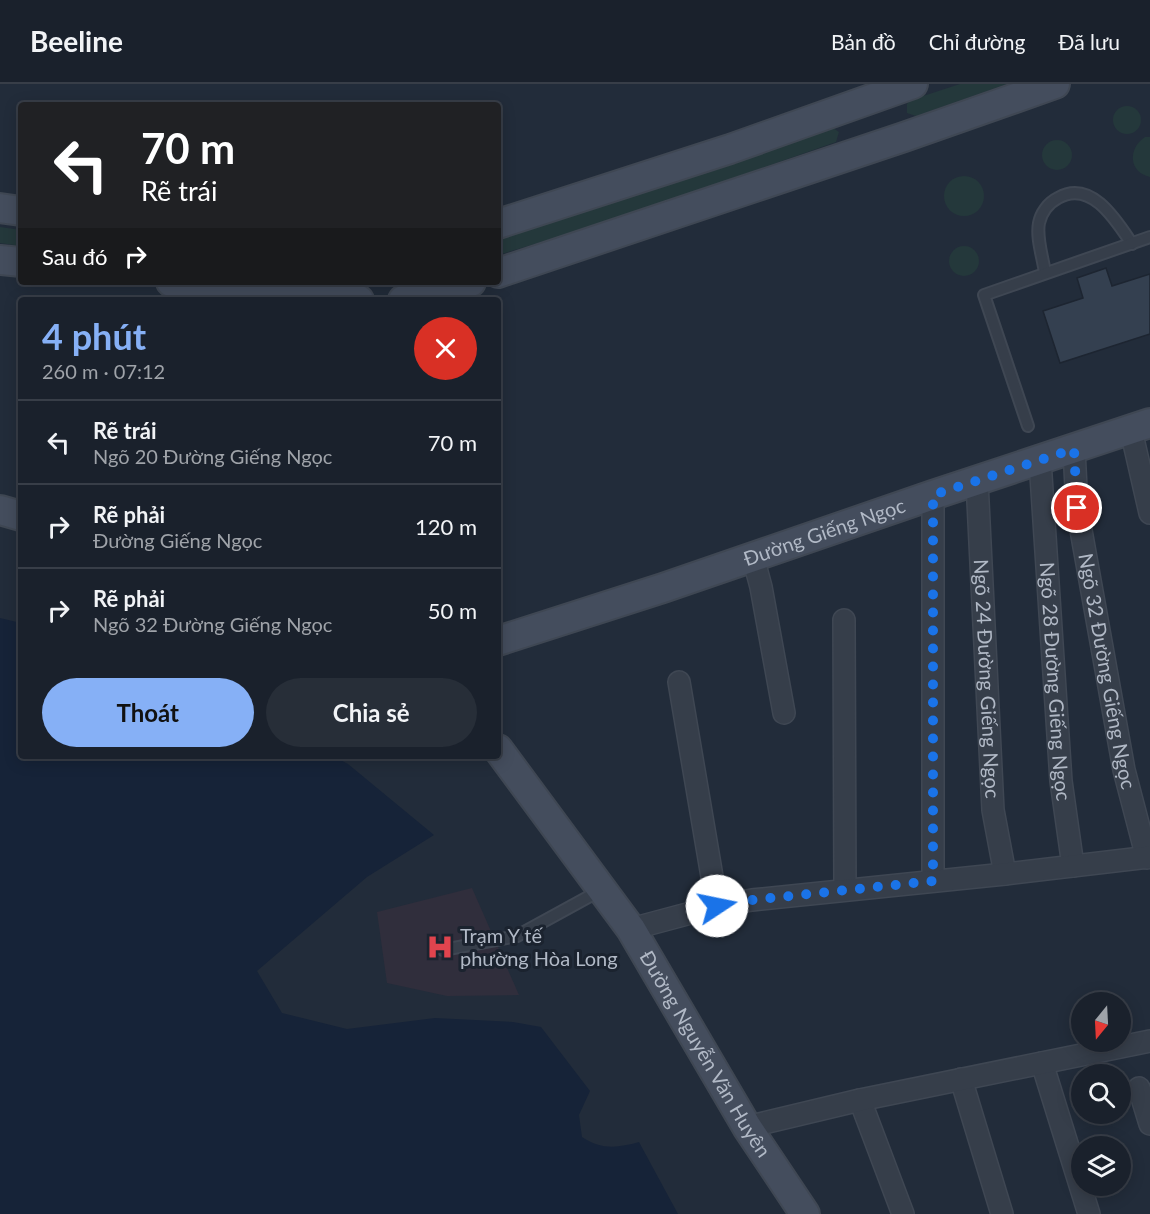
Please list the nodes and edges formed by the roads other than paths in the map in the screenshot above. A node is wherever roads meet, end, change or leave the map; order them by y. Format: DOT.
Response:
graph roads {
  1 [pos="913,84"];
  2 [pos="1055,84"];
  3 [pos="861,103"];
  4 [pos="877,146"];
  5 [pos="0,208"];
  6 [pos="18,211"];
  7 [pos="501,223"];
  8 [pos="1150,237"];
  9 [pos="1132,244"];
  10 [pos="0,260"];
  11 [pos="18,262"];
  12 [pos="501,272"];
  13 [pos="1045,273"];
  14 [pos="194,285"];
  15 [pos="462,285"];
  16 [pos="285,297"];
  17 [pos="420,297"];
  18 [pos="1028,426"];
  19 [pos="1140,427"];
  20 [pos="1074,449"];
  21 [pos="1040,460"];
  22 [pos="977,481"];
  23 [pos="933,495"];
  24 [pos="0,510"];
  25 [pos="1150,513"];
  26 [pos="18,515"];
  27 [pos="753,557"];
  28 [pos="844,620"];
  29 [pos="501,640"];
  30 [pos="679,682"];
  31 [pos="784,713"];
  32 [pos="501,752"];
  33 [pos="1148,857"];
  34 [pos="1073,866"];
  35 [pos="1005,874"];
  36 [pos="933,881"];
  37 [pos="603,889"];
  38 [pos="845,890"];
  39 [pos="717,906"];
  40 [pos="631,929"];
  41 [pos="444,950"];
  42 [pos="1150,1041"];
  43 [pos="1042,1063"];
  44 [pos="961,1079"];
  45 [pos="1139,1088"];
  46 [pos="860,1100"];
  47 [pos="1150,1124"];
  48 [pos="747,1127"];
  49 [pos="805,1214"];
  50 [pos="903,1214"];
  51 [pos="1002,1214"];
  52 [pos="1089,1214"];
  1 -- 3 [label="main road"];
  2 -- 4 [label="main road"];
  3 -- 4 [label="main road"];
  3 -- 7 [label="main road"];
  4 -- 12 [label="main road"];
  5 -- 6 [label="main road"];
  8 -- 9 [label="lane"];
  9 -- 13 [label="lane"];
  9 -- 13 [label="lane"];
  10 -- 11 [label="main road"];
  13 -- 18 [label="lane"];
  14 -- 16 [label="main road"];
  15 -- 17 [label="main road"];
  19 -- 20 [label="main road, Đường Giếng Ngọc"];
  19 -- 25 [label="street"];
  20 -- 21 [label="main road, Đường Giếng Ngọc"];
  20 -- 33 [label="street, Ngõ 32 Đường Giếng Ngọc"];
  21 -- 22 [label="main road, Đường Giếng Ngọc"];
  21 -- 34 [label="street, Ngõ 28 Đường Giếng Ngọc"];
  22 -- 23 [label="main road, Đường Giếng Ngọc"];
  22 -- 35 [label="street, Ngõ 24 Đường Giếng Ngọc"];
  23 -- 27 [label="main road, Đường Giếng Ngọc"];
  23 -- 36 [label="street"];
  24 -- 26 [label="main road"];
  27 -- 29 [label="main road, Đường Giếng Ngọc"];
  27 -- 31 [label="street"];
  28 -- 38 [label="street"];
  30 -- 39 [label="street"];
  32 -- 37 [label="main road, Đường Nguyễn Văn Huyên"];
  33 -- 34 [label="street"];
  34 -- 35 [label="street"];
  35 -- 36 [label="street"];
  36 -- 38 [label="street"];
  37 -- 40 [label="main road, Đường Nguyễn Văn Huyên"];
  37 -- 41 [label="lane"];
  38 -- 39 [label="street"];
  39 -- 40 [label="street"];
  40 -- 48 [label="main road, Đường Nguyễn Văn Huyên"];
  42 -- 43 [label="street"];
  43 -- 44 [label="street"];
  43 -- 52 [label="street"];
  44 -- 46 [label="street"];
  44 -- 51 [label="street"];
  45 -- 47 [label="street"];
  46 -- 48 [label="street"];
  46 -- 50 [label="street"];
  48 -- 49 [label="main road, Đường Nguyễn Văn Huyên"];
}
